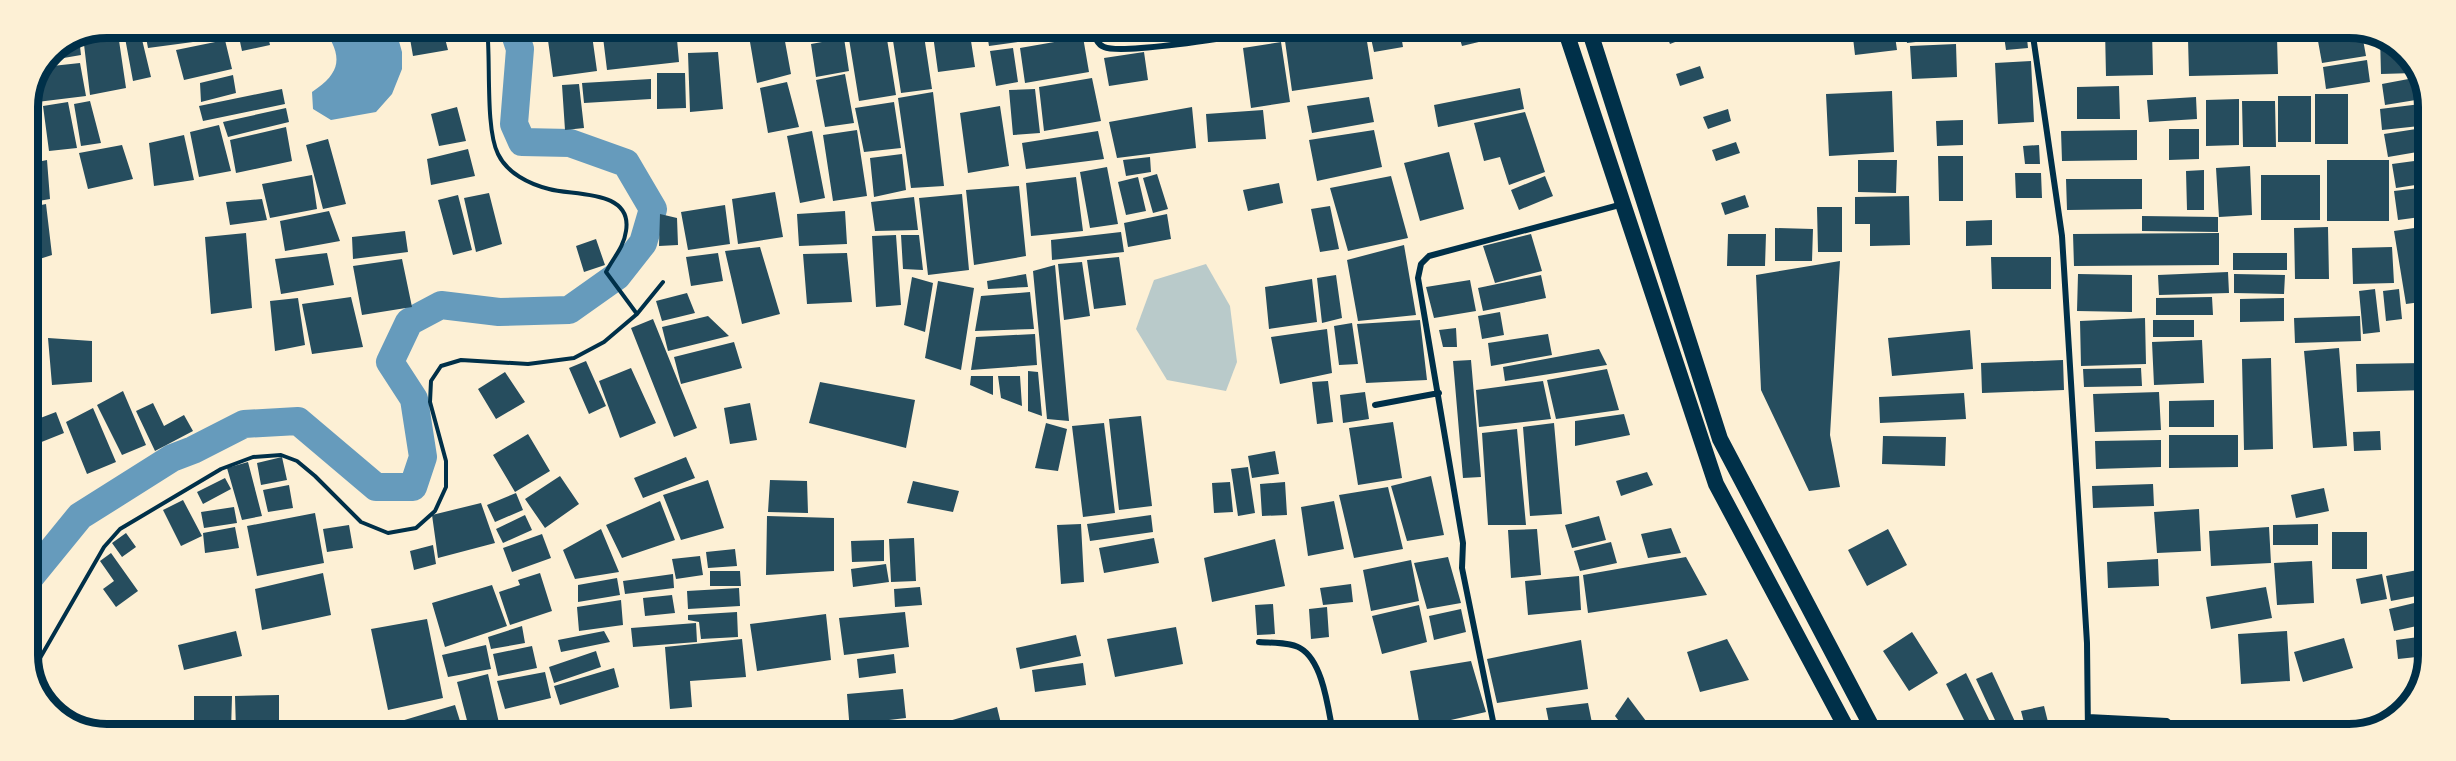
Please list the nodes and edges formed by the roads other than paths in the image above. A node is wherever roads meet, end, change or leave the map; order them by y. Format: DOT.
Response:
graph roads {
  1 [pos="1095,37"];
  2 [pos="1223,37"];
  3 [pos="1568,37"];
  4 [pos="1592,37"];
  5 [pos="2033,37"];
  6 [pos="1623,204"];
  7 [pos="1439,393"];
  8 [pos="1375,405"];
  9 [pos="1259,642"];
  10 [pos="2088,717"];
  11 [pos="1331,724"];
  12 [pos="1494,724"];
  13 [pos="1844,724"];
  14 [pos="1870,724"];
  15 [pos="2088,724"];
  16 [pos="2171,724"];
  1 -- 2 [label="street"];
  3 -- 6 [label="highway"];
  4 -- 14 [label="highway"];
  5 -- 10 [label="street"];
  6 -- 7 [label="street"];
  6 -- 13 [label="highway"];
  7 -- 8 [label="street"];
  7 -- 12 [label="street"];
  9 -- 11 [label="street"];
  10 -- 15 [label="street"];
  10 -- 16 [label="street"];
}
